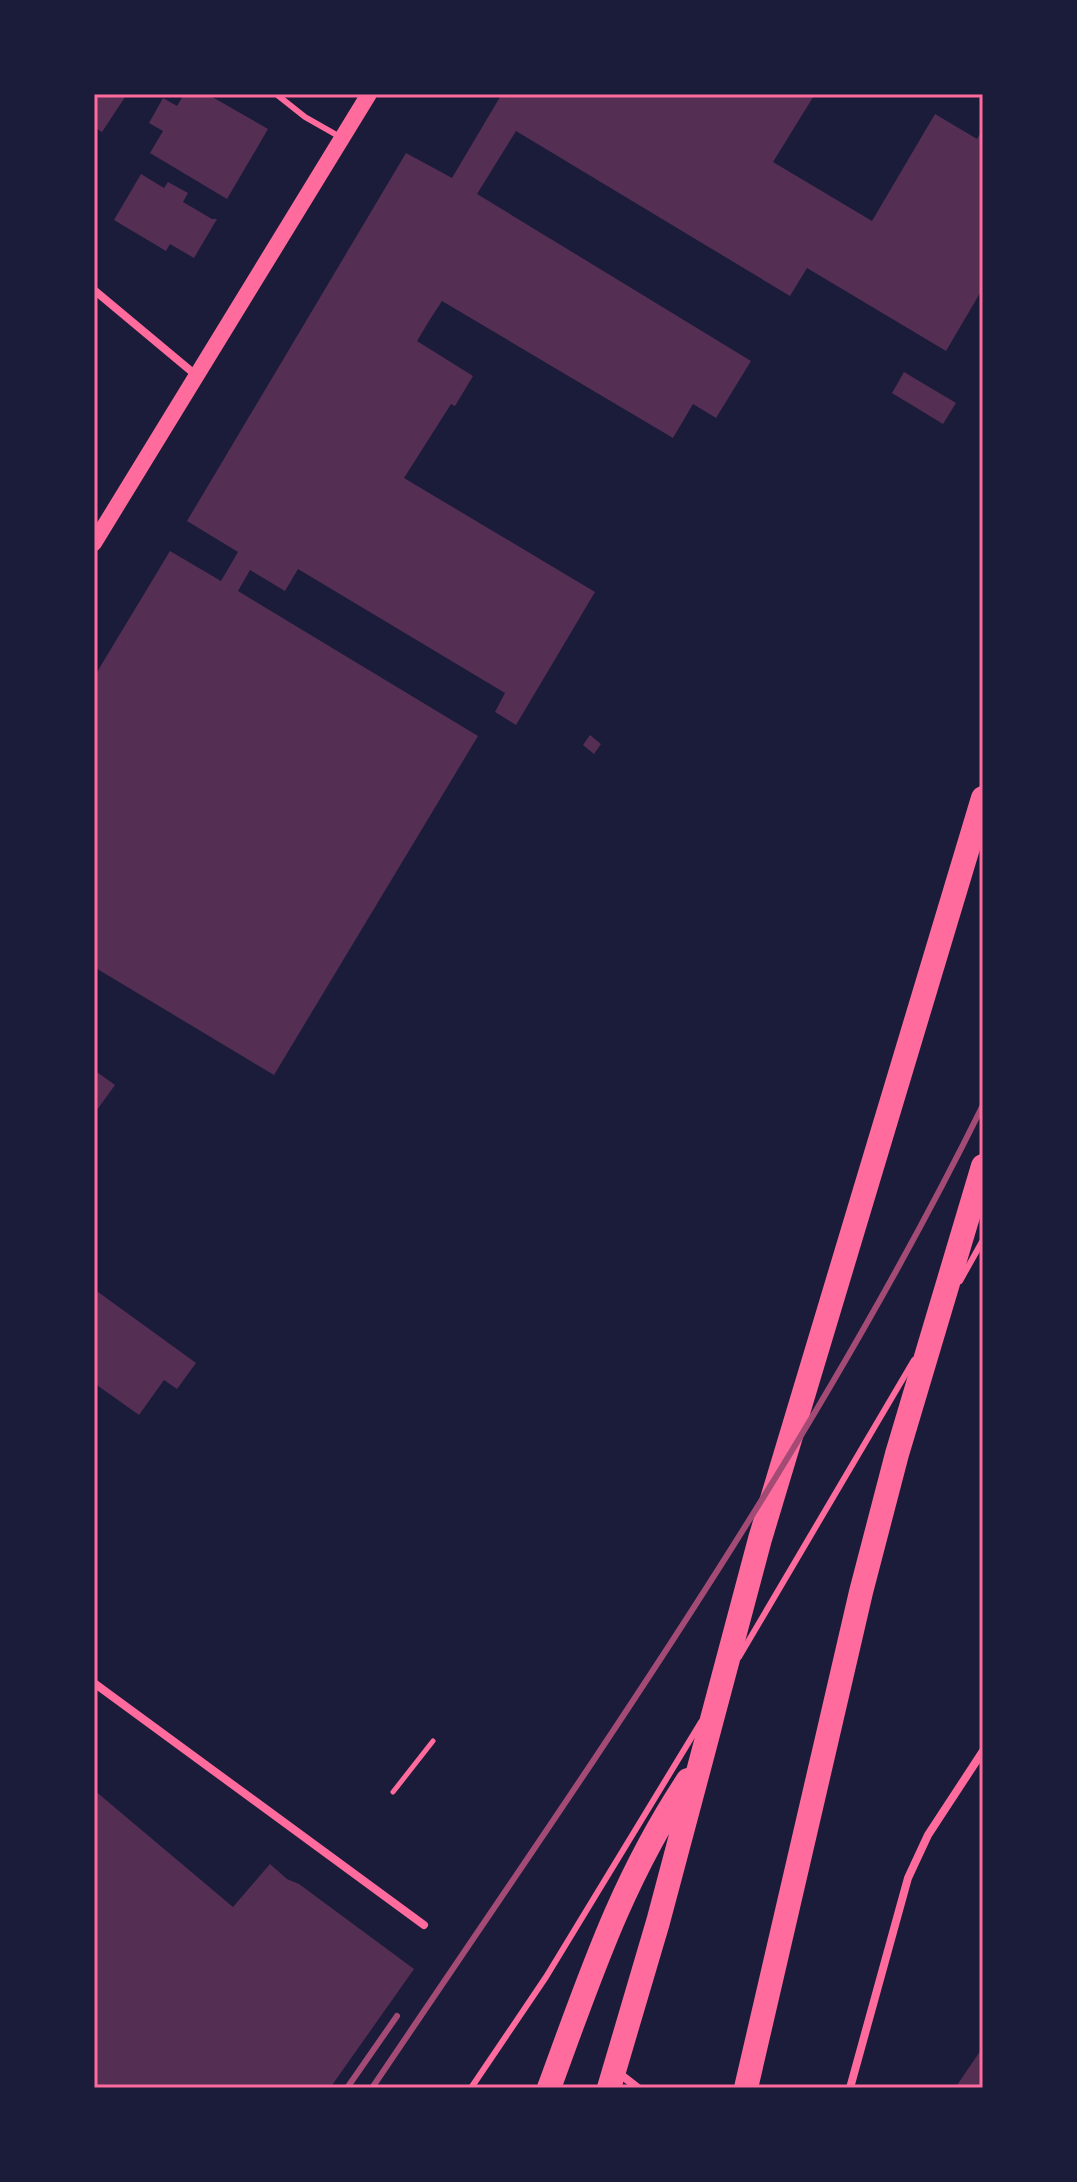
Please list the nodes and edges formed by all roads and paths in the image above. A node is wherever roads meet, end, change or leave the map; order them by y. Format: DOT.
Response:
graph roads {
  1 [pos="276,94"];
  2 [pos="369,94"];
  3 [pos="342,138"];
  4 [pos="94,290"];
  5 [pos="197,376"];
  6 [pos="94,543"];
  7 [pos="983,798"];
  8 [pos="983,1166"];
  9 [pos="983,1240"];
  10 [pos="94,1683"];
  11 [pos="433,1741"];
  12 [pos="983,1751"];
  13 [pos="701,1762"];
  14 [pos="393,1792"];
  15 [pos="424,1925"];
  16 [pos="614,2081"];
  17 [pos="471,2088"];
  18 [pos="549,2088"];
  19 [pos="638,2088"];
  20 [pos="746,2088"];
  21 [pos="850,2088"];
  1 -- 3 [label="lane"];
  2 -- 3 [label="main road"];
  3 -- 5 [label="main road"];
  4 -- 5 [label="street"];
  5 -- 6 [label="main road"];
  7 -- 13 [label="highway"];
  8 -- 20 [label="highway"];
  9 -- 17 [label="lane"];
  10 -- 15 [label="street"];
  11 -- 14 [label="path"];
  12 -- 21 [label="street"];
  13 -- 16 [label="highway"];
  13 -- 18 [label="highway"];
  16 -- 19 [label="street"];
}
